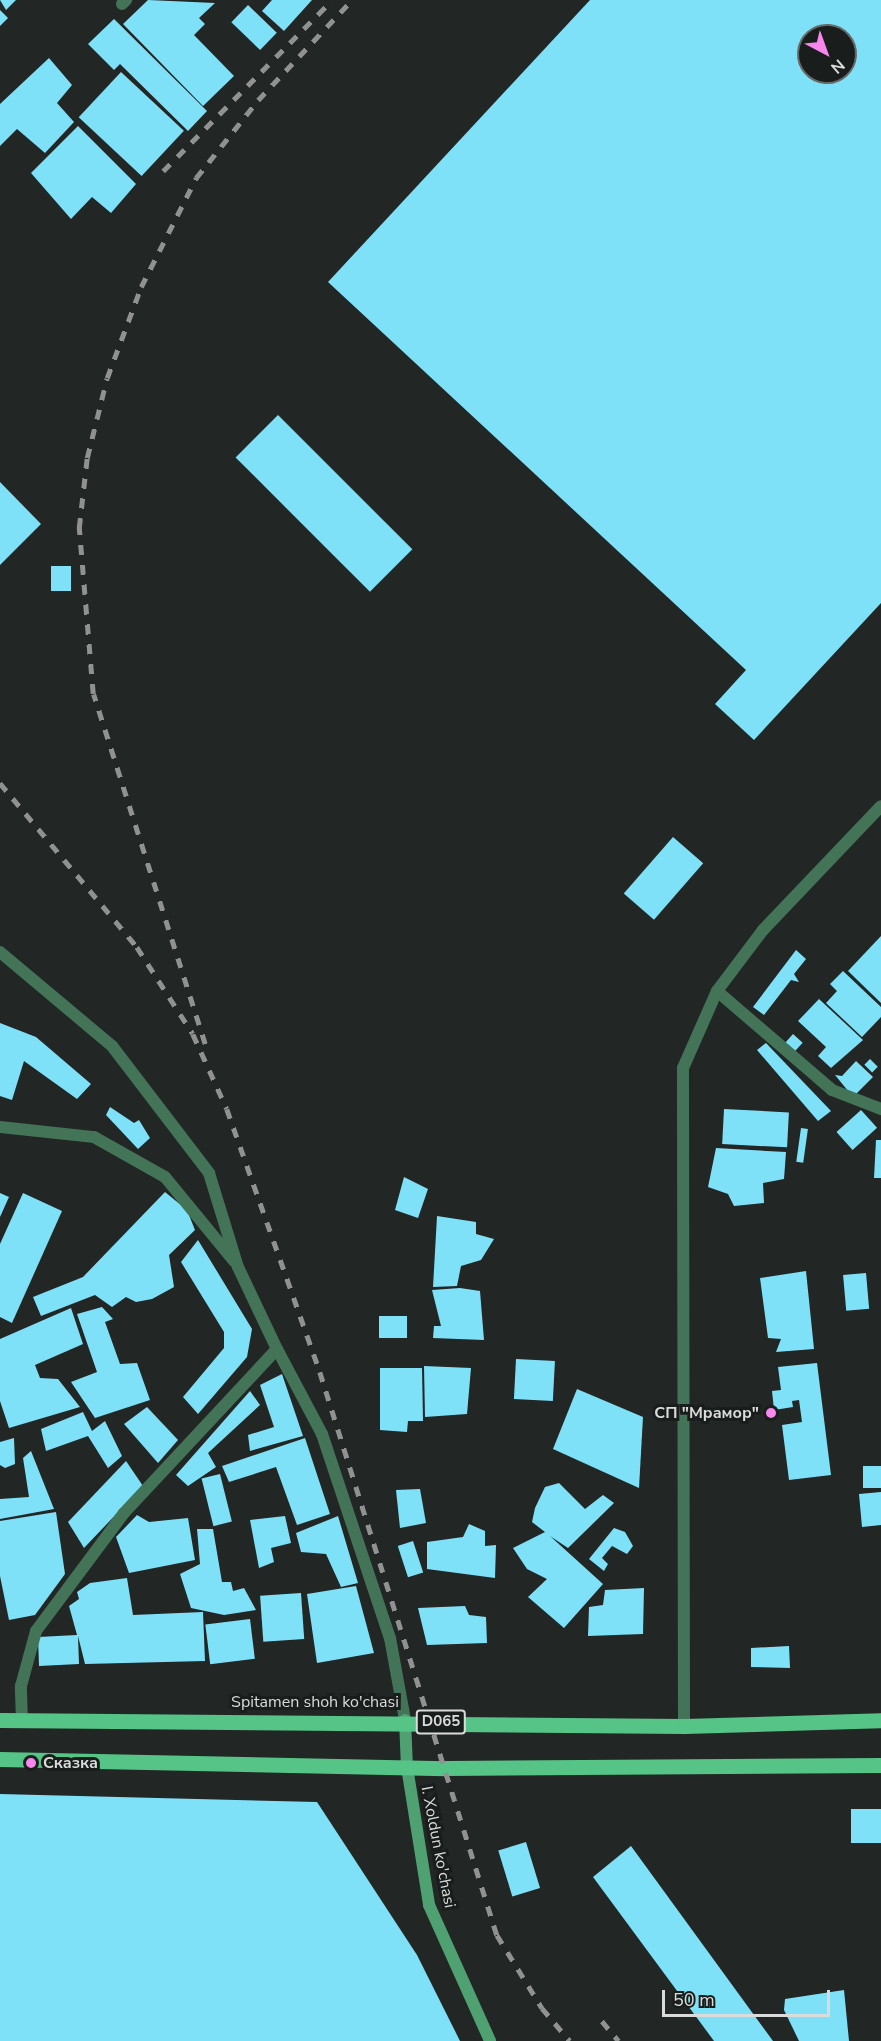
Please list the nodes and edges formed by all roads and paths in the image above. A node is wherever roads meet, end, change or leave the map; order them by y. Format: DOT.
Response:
graph roads {
  1 [pos="881,806"];
  2 [pos="0,952"];
  3 [pos="717,991"];
  4 [pos="881,1109"];
  5 [pos="0,1127"];
  6 [pos="238,1267"];
  7 [pos="277,1348"];
  8 [pos="0,1720"];
  9 [pos="405,1720"];
  10 [pos="881,1720"];
  11 [pos="22,1721"];
  12 [pos="684,1726"];
  13 [pos="0,1759"];
  14 [pos="881,1766"];
  15 [pos="407,1767"];
  16 [pos="490,2041"];
  1 -- 3 [label="street"];
  2 -- 6 [label="street"];
  3 -- 4 [label="street"];
  3 -- 12 [label="street"];
  5 -- 6 [label="street"];
  6 -- 7 [label="street"];
  7 -- 9 [label="street"];
  7 -- 11 [label="street"];
  8 -- 11 [label="main road, Spitamen shoh ko'chasi / D065"];
  9 -- 11 [label="main road, Spitamen shoh ko'chasi / D065"];
  9 -- 12 [label="main road, Spitamen shoh ko'chasi / D065"];
  9 -- 15 [label="street, I. Xoldun ko'chasi"];
  10 -- 12 [label="main road, Spitamen shoh ko'chasi / D065"];
  13 -- 15 [label="main road"];
  14 -- 15 [label="main road"];
  15 -- 16 [label="street, I. Xoldun ko'chasi"];
}
